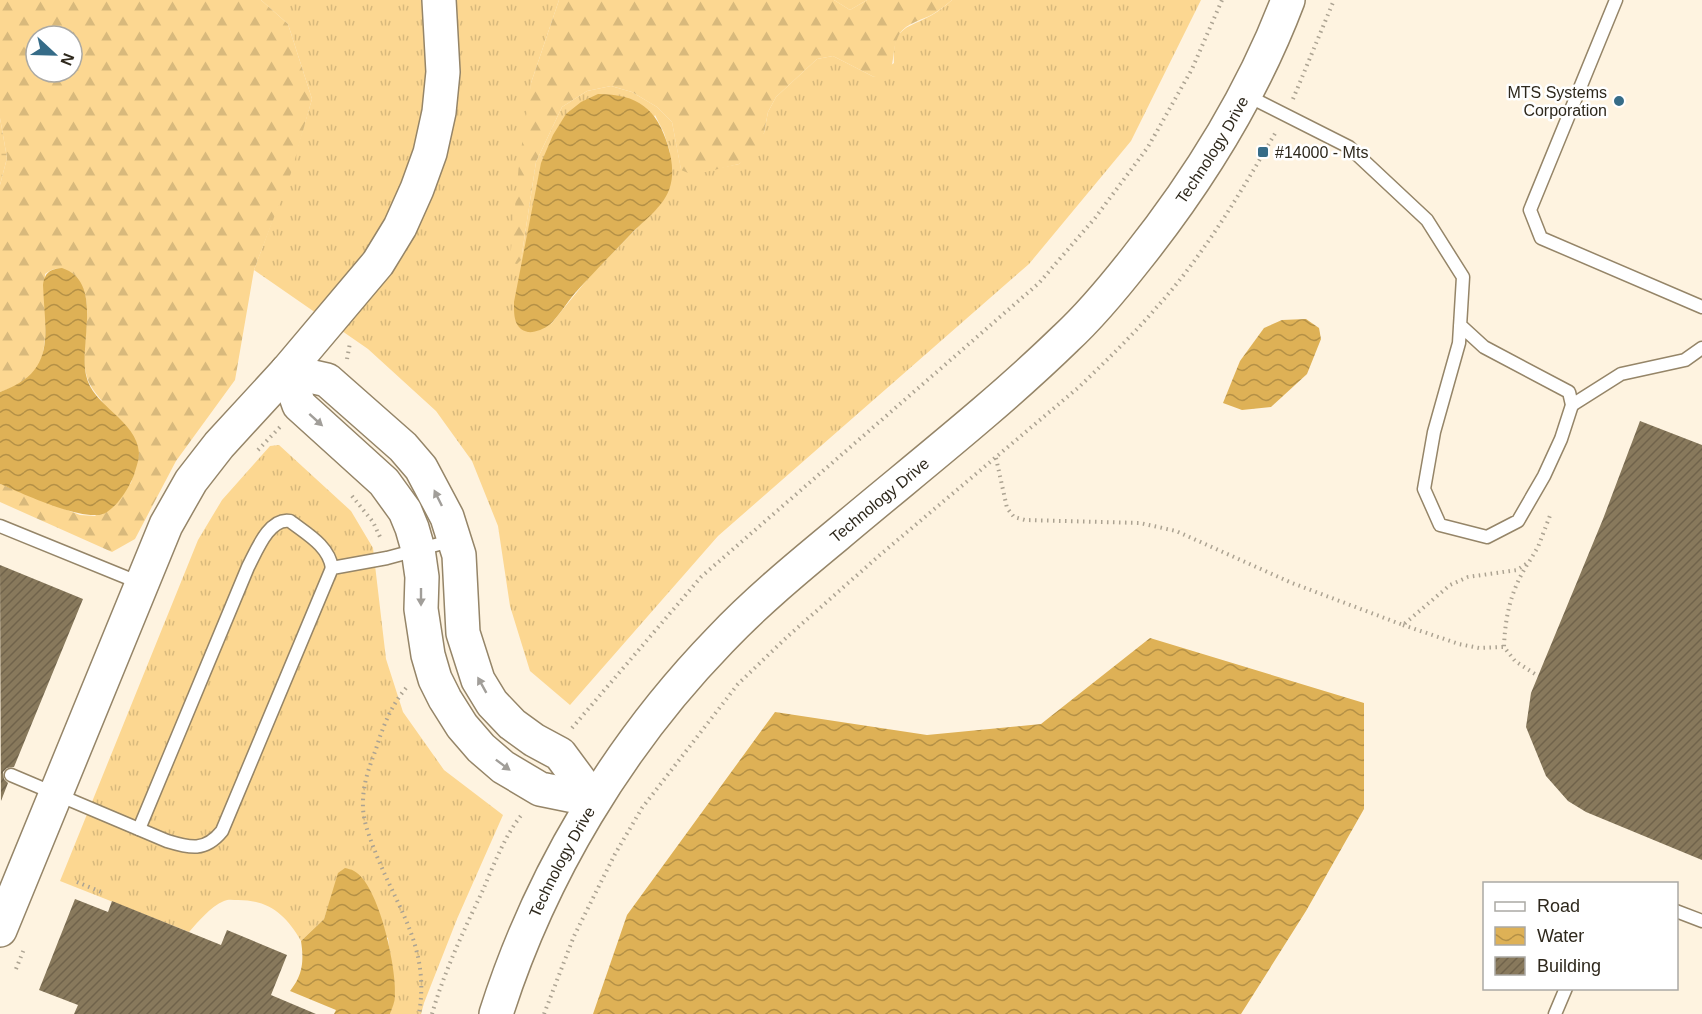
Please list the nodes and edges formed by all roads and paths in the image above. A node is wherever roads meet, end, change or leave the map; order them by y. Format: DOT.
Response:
graph roads {
  1 [pos="439,0"];
  2 [pos="1222,0"];
  3 [pos="1288,0"];
  4 [pos="1334,0"];
  5 [pos="1616,0"];
  6 [pos="1245,95"];
  7 [pos="1286,114"];
  8 [pos="1702,307"];
  9 [pos="1460,325"];
  10 [pos="1702,348"];
  11 [pos="287,371"];
  12 [pos="1572,405"];
  13 [pos="283,422"];
  14 [pos="255,453"];
  15 [pos="996,458"];
  16 [pos="1551,513"];
  17 [pos="0,526"];
  18 [pos="16,532"];
  19 [pos="0,539"];
  20 [pos="454,540"];
  21 [pos="418,549"];
  22 [pos="1529,562"];
  23 [pos="332,568"];
  24 [pos="141,583"];
  25 [pos="1403,625"];
  26 [pos="1504,647"];
  27 [pos="1538,676"];
  28 [pos="406,688"];
  29 [pos="571,735"];
  30 [pos="11,775"];
  31 [pos="56,793"];
  32 [pos="594,800"];
  33 [pos="525,810"];
  34 [pos="139,829"];
  35 [pos="76,882"];
  36 [pos="104,893"];
  37 [pos="1678,911"];
  38 [pos="1702,921"];
  39 [pos="0,930"];
  40 [pos="1565,990"];
  41 [pos="419,1014"];
  42 [pos="432,1014"];
  43 [pos="496,1014"];
  44 [pos="544,1014"];
  45 [pos="1555,1014"];
  1 -- 11 [label="street"];
  2 -- 29 [label="path"];
  3 -- 6 [label="street, Technology Drive"];
  4 -- 7 [label="path"];
  5 -- 8 [label="lane"];
  6 -- 7 [label="lane"];
  6 -- 32 [label="street, Technology Drive"];
  7 -- 9 [label="lane"];
  7 -- 15 [label="path"];
  9 -- 12 [label="lane"];
  9 -- 12 [label="lane"];
  10 -- 12 [label="lane"];
  20 -- 11 [label="street, one-way"];
  11 -- 21 [label="street, one-way"];
  11 -- 24 [label="street"];
  13 -- 14 [label="path"];
  15 -- 25 [label="path"];
  15 -- 44 [label="path"];
  16 -- 22 [label="path"];
  17 -- 18 [label="lane"];
  18 -- 19 [label="lane"];
  18 -- 24 [label="lane"];
  20 -- 21 [label="lane"];
  32 -- 20 [label="street, one-way"];
  21 -- 23 [label="lane"];
  21 -- 32 [label="street, one-way"];
  22 -- 25 [label="path"];
  22 -- 26 [label="path"];
  23 -- 34 [label="lane"];
  23 -- 34 [label="lane"];
  24 -- 31 [label="street"];
  25 -- 26 [label="path"];
  26 -- 27 [label="path"];
  28 -- 41 [label="path"];
  30 -- 31 [label="lane"];
  31 -- 34 [label="lane"];
  31 -- 39 [label="street"];
  32 -- 43 [label="street, Technology Drive"];
  33 -- 42 [label="path"];
  35 -- 36 [label="path"];
  37 -- 38 [label="lane"];
  40 -- 45 [label="lane"];
}
